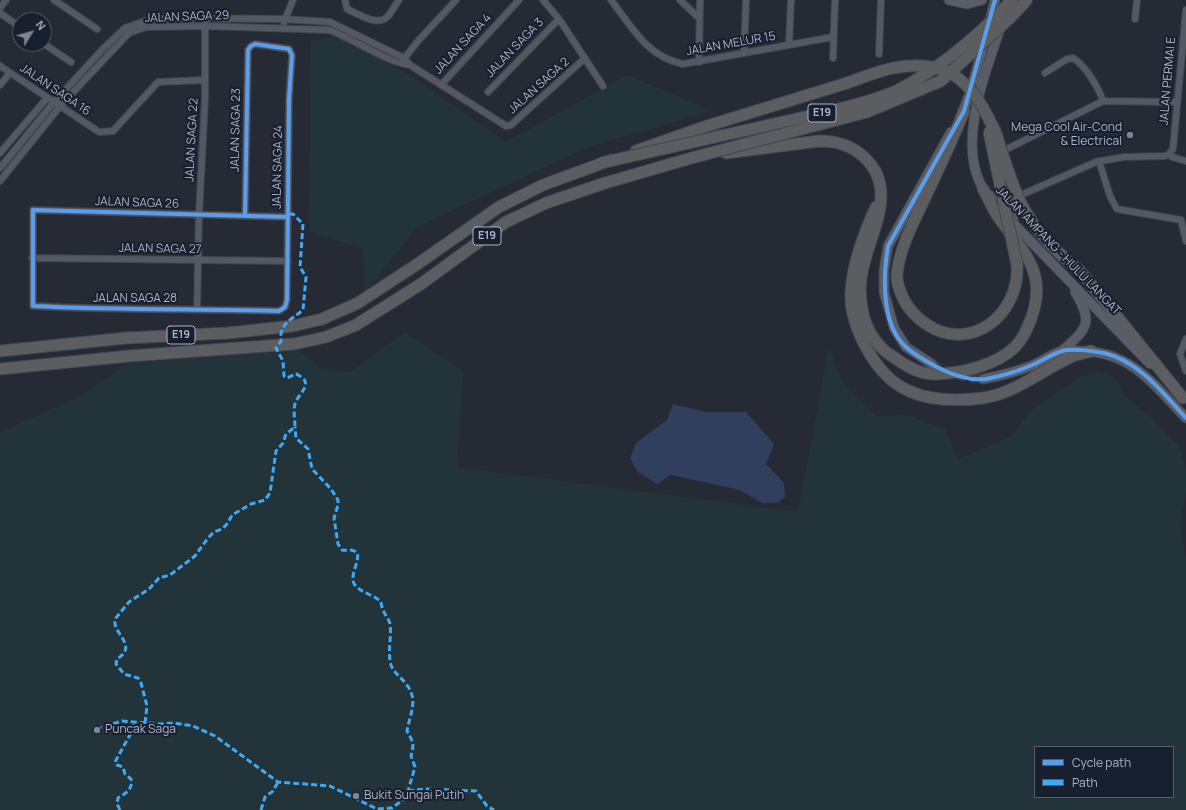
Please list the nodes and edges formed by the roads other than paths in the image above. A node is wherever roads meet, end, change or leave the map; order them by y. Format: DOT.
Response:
graph roads {
  1 [pos="6,0"];
  2 [pos="54,0"];
  3 [pos="292,0"];
  4 [pos="345,0"];
  5 [pos="399,0"];
  6 [pos="456,0"];
  7 [pos="519,0"];
  8 [pos="543,0"];
  9 [pos="611,0"];
  10 [pos="680,0"];
  11 [pos="700,0"];
  12 [pos="746,0"];
  13 [pos="792,0"];
  14 [pos="835,0"];
  15 [pos="881,0"];
  16 [pos="949,0"];
  17 [pos="982,0"];
  18 [pos="995,0"];
  19 [pos="1012,0"];
  20 [pos="1027,0"];
  21 [pos="1137,0"];
  22 [pos="0,8"];
  23 [pos="1186,10"];
  24 [pos="0,13"];
  25 [pos="700,18"];
  26 [pos="283,19"];
  27 [pos="1135,19"];
  28 [pos="559,20"];
  29 [pos="12,21"];
  30 [pos="1185,21"];
  31 [pos="205,23"];
  32 [pos="284,28"];
  33 [pos="97,29"];
  34 [pos="833,37"];
  35 [pos="789,44"];
  36 [pos="52,50"];
  37 [pos="291,51"];
  38 [pos="744,53"];
  39 [pos="879,54"];
  40 [pos="404,58"];
  41 [pos="585,58"];
  42 [pos="833,58"];
  43 [pos="70,62"];
  44 [pos="699,62"];
  45 [pos="400,64"];
  46 [pos="410,65"];
  47 [pos="0,66"];
  48 [pos="10,73"];
  49 [pos="1045,73"];
  50 [pos="205,80"];
  51 [pos="0,85"];
  52 [pos="440,85"];
  53 [pos="603,86"];
  54 [pos="488,92"];
  55 [pos="47,98"];
  56 [pos="1104,101"];
  57 [pos="54,102"];
  58 [pos="1177,102"];
  59 [pos="60,105"];
  60 [pos="964,111"];
  61 [pos="988,118"];
  62 [pos="506,126"];
  63 [pos="1007,149"];
  64 [pos="0,153"];
  65 [pos="1169,154"];
  66 [pos="695,157"];
  67 [pos="1099,161"];
  68 [pos="1186,161"];
  69 [pos="601,164"];
  70 [pos="0,168"];
  71 [pos="0,181"];
  72 [pos="983,189"];
  73 [pos="1020,195"];
  74 [pos="881,196"];
  75 [pos="199,215"];
  76 [pos="245,216"];
  77 [pos="288,217"];
  78 [pos="1183,221"];
  79 [pos="1015,226"];
  80 [pos="1186,240"];
  81 [pos="32,258"];
  82 [pos="198,261"];
  83 [pos="288,261"];
  84 [pos="1067,279"];
  85 [pos="285,307"];
  86 [pos="197,309"];
  87 [pos="1186,339"];
  88 [pos="1063,350"];
  89 [pos="0,351"];
  90 [pos="1091,351"];
  91 [pos="932,364"];
  92 [pos="0,369"];
  93 [pos="1186,371"];
  94 [pos="984,379"];
  95 [pos="1184,400"];
  96 [pos="1186,418"];
  1 -- 22 [label="street"];
  2 -- 33 [label="street"];
  3 -- 26 [label="street"];
  4 -- 5 [label="street"];
  6 -- 40 [label="street"];
  7 -- 52 [label="street, JALAN SAGA 4"];
  8 -- 28 [label="street"];
  9 -- 44 [label="street, JALAN MELUR 15"];
  10 -- 25 [label="street"];
  11 -- 25 [label="street"];
  12 -- 38 [label="street"];
  13 -- 35 [label="street"];
  14 -- 34 [label="street"];
  15 -- 39 [label="street"];
  16 -- 17 [label="street"];
  18 -- 60 [label="street"];
  19 -- 69 [label="highway, E19, bridge"];
  19 -- 72 [label="street, JALAN AMPANG - HULU LANGAT"];
  20 -- 66 [label="highway, E19, bridge"];
  21 -- 27 [label="street"];
  23 -- 30 [label="street, JALAN PERMAI E"];
  24 -- 29 [label="street"];
  25 -- 44 [label="street"];
  26 -- 31 [label="street, JALAN SAGA 29"];
  26 -- 32 [label="street"];
  26 -- 40 [label="street, JALAN SAGA 29"];
  28 -- 41 [label="street"];
  28 -- 54 [label="street, JALAN SAGA 3"];
  30 -- 58 [label="street, JALAN PERMAI E"];
  31 -- 32 [label="street, JALAN SAGA 29"];
  31 -- 50 [label="street, JALAN SAGA 22"];
  31 -- 57 [label="street, JALAN SAGA 29"];
  31 -- 59 [label="street, JALAN SAGA 29"];
  32 -- 45 [label="street, JALAN SAGA 29"];
  34 -- 35 [label="street, JALAN MELUR 15"];
  34 -- 42 [label="street"];
  35 -- 38 [label="street, JALAN MELUR 15"];
  36 -- 43 [label="street"];
  37 -- 76 [label="street, JALAN SAGA 23"];
  37 -- 77 [label="street, JALAN SAGA 24"];
  38 -- 44 [label="street, JALAN MELUR 15"];
  40 -- 45 [label="street"];
  40 -- 46 [label="street, JALAN SAGA 29"];
  41 -- 53 [label="street"];
  41 -- 62 [label="street, JALAN SAGA 2"];
  45 -- 46 [label="street, JALAN SAGA 29"];
  46 -- 52 [label="street, JALAN SAGA 29"];
  47 -- 48 [label="street, JALAN SAGA 16"];
  48 -- 51 [label="street"];
  48 -- 55 [label="street, JALAN SAGA 16"];
  49 -- 56 [label="street"];
  50 -- 59 [label="street, JALAN SAGA 16"];
  50 -- 75 [label="street, JALAN SAGA 22"];
  52 -- 62 [label="street, JALAN SAGA 29"];
  55 -- 57 [label="street, JALAN SAGA 16"];
  55 -- 64 [label="street"];
  56 -- 58 [label="street"];
  56 -- 63 [label="street"];
  57 -- 59 [label="street, JALAN SAGA 16"];
  57 -- 70 [label="street, JALAN SAGA 29"];
  58 -- 65 [label="street, JALAN PERMAI E"];
  59 -- 71 [label="street, JALAN SAGA 29"];
  60 -- 61 [label="highway, bridge"];
  60 -- 91 [label="street"];
  61 -- 69 [label="highway, bridge"];
  61 -- 95 [label="highway, bridge"];
  65 -- 67 [label="street"];
  65 -- 68 [label="street"];
  66 -- 74 [label="highway, bridge"];
  66 -- 92 [label="highway, E19"];
  67 -- 73 [label="street"];
  67 -- 78 [label="street"];
  69 -- 89 [label="highway, E19"];
  72 -- 73 [label="street"];
  72 -- 74 [label="highway"];
  72 -- 79 [label="street, JALAN AMPANG - HULU LANGAT"];
  73 -- 79 [label="street"];
  74 -- 90 [label="highway"];
  75 -- 76 [label="street, JALAN SAGA 26"];
  75 -- 81 [label="street, JALAN SAGA 26"];
  75 -- 82 [label="street, JALAN SAGA 22"];
  76 -- 77 [label="street, JALAN SAGA 26"];
  77 -- 83 [label="street, JALAN SAGA 24"];
  78 -- 80 [label="street"];
  79 -- 84 [label="street, JALAN AMPANG - HULU LANGAT"];
  81 -- 82 [label="street, JALAN SAGA 27"];
  81 -- 86 [label="street, JALAN SAGA 28"];
  82 -- 83 [label="street, JALAN SAGA 27"];
  82 -- 86 [label="street, JALAN SAGA 22"];
  83 -- 85 [label="street, JALAN SAGA 24"];
  84 -- 88 [label="street"];
  84 -- 95 [label="street, JALAN AMPANG - HULU LANGAT"];
  85 -- 86 [label="street, JALAN SAGA 28"];
  87 -- 93 [label="street"];
  88 -- 90 [label="street"];
  88 -- 94 [label="street"];
  90 -- 96 [label="street"];
}
